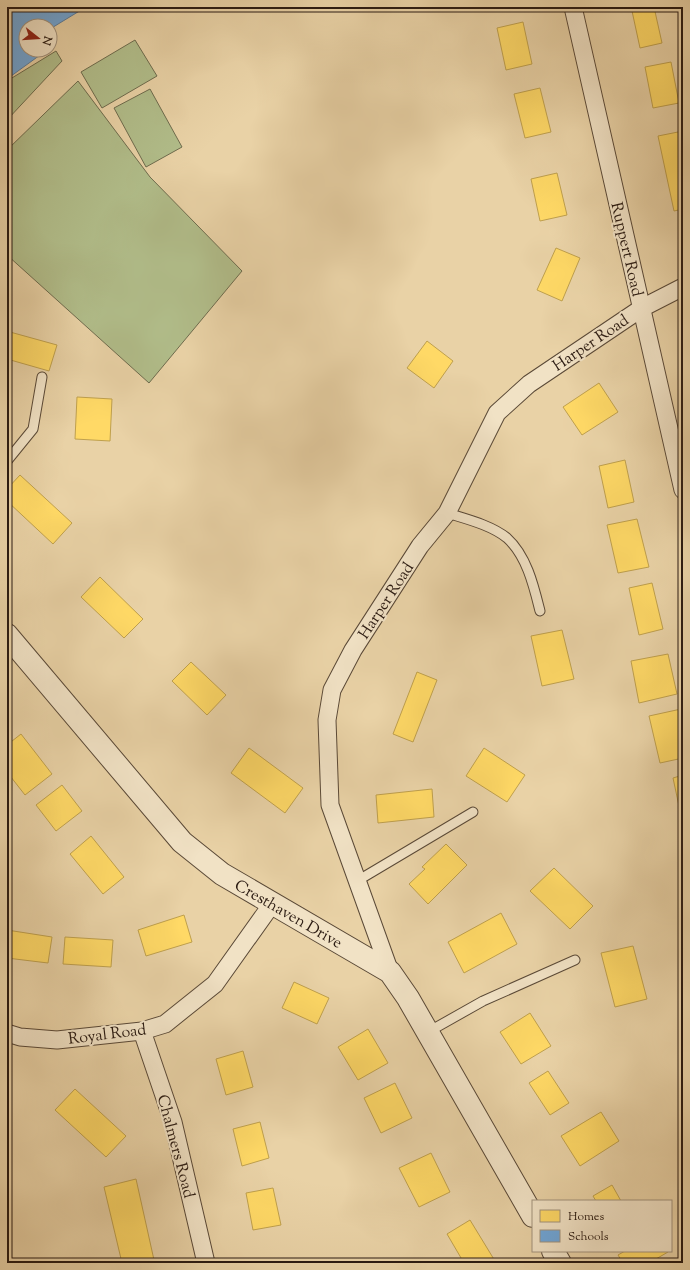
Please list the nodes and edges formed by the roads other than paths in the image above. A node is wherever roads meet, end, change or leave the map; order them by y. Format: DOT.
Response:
graph roads {
  1 [pos="573,7"];
  2 [pos="683,287"];
  3 [pos="642,308"];
  4 [pos="42,377"];
  5 [pos="7,461"];
  6 [pos="683,490"];
  7 [pos="447,513"];
  8 [pos="540,611"];
  9 [pos="7,635"];
  10 [pos="473,812"];
  11 [pos="357,881"];
  12 [pos="272,904"];
  13 [pos="575,960"];
  14 [pos="390,972"];
  15 [pos="142,1031"];
  16 [pos="428,1032"];
  17 [pos="7,1033"];
  18 [pos="532,1214"];
  19 [pos="554,1252"];
  20 [pos="206,1263"];
  21 [pos="560,1263"];
  1 -- 3 [label="street, Ruppert Road"];
  2 -- 3 [label="street, Harper Road"];
  3 -- 6 [label="street, Ruppert Road"];
  3 -- 7 [label="street, Harper Road"];
  4 -- 5 [label="lane"];
  7 -- 8 [label="lane"];
  7 -- 11 [label="street, Harper Road"];
  9 -- 12 [label="street, Cresthaven Drive"];
  10 -- 11 [label="lane"];
  11 -- 14 [label="street, Harper Road"];
  12 -- 14 [label="street, Cresthaven Drive"];
  12 -- 15 [label="street, Royal Road"];
  13 -- 16 [label="lane"];
  14 -- 16 [label="street, Cresthaven Drive"];
  15 -- 17 [label="street, Royal Road"];
  15 -- 20 [label="street, Chalmers Road"];
  16 -- 18 [label="street, Cresthaven Drive"];
  19 -- 21 [label="street"];
}
